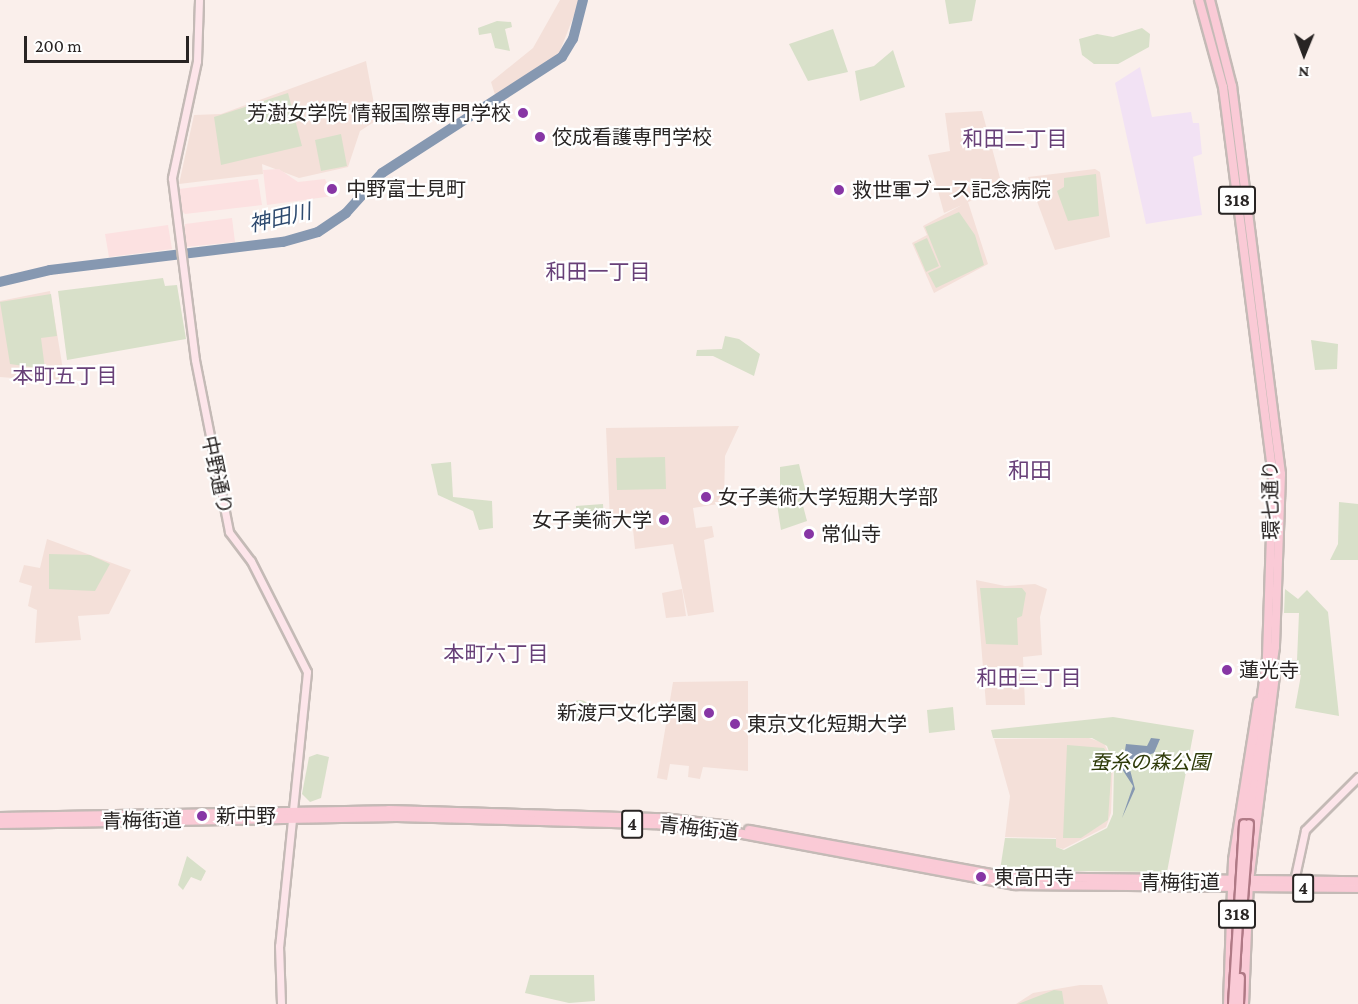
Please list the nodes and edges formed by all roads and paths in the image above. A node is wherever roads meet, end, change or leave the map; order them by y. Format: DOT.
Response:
graph roads {
  1 [pos="199,0"];
  2 [pos="1199,0"];
  3 [pos="1210,0"];
  4 [pos="1270,661"];
  5 [pos="1358,777"];
  6 [pos="292,814"];
  7 [pos="0,817"];
  8 [pos="0,824"];
  9 [pos="1247,824"];
  10 [pos="1233,861"];
  11 [pos="1251,863"];
  12 [pos="1294,881"];
  13 [pos="1358,881"];
  14 [pos="1231,885"];
  15 [pos="1249,885"];
  16 [pos="1358,888"];
  17 [pos="1230,909"];
  18 [pos="1248,909"];
  19 [pos="281,1004"];
  20 [pos="1228,1004"];
  21 [pos="1233,1004"];
  22 [pos="1239,1004"];
  23 [pos="1244,1004"];
  1 -- 6 [label="main road, 中野通り"];
  2 -- 4 [label="main road, 環七通り / 318"];
  3 -- 4 [label="main road, 環七通り / 318"];
  4 -- 9 [label="main road, 環七通り / 318"];
  4 -- 10 [label="main road"];
  4 -- 11 [label="main road"];
  5 -- 12 [label="main road"];
  6 -- 7 [label="main road, 青梅街道 / 4"];
  6 -- 8 [label="main road, 青梅街道 / 4"];
  6 -- 14 [label="main road, 青梅街道 / 4"];
  6 -- 19 [label="main road, 中野通り"];
  9 -- 21 [label="main road, 環七通り / 318, bridge"];
  9 -- 22 [label="main road, 環七通り / 318, bridge"];
  10 -- 11 [label="main road"];
  10 -- 14 [label="main road"];
  11 -- 15 [label="main road"];
  12 -- 13 [label="main road, 青梅街道 / 4"];
  12 -- 15 [label="main road, 青梅街道 / 4"];
  14 -- 15 [label="main road, 青梅街道 / 4"];
  14 -- 17 [label="main road"];
  15 -- 16 [label="main road, 青梅街道 / 4"];
  15 -- 18 [label="main road"];
  17 -- 18 [label="main road"];
  17 -- 20 [label="main road"];
  18 -- 23 [label="main road"];
}
